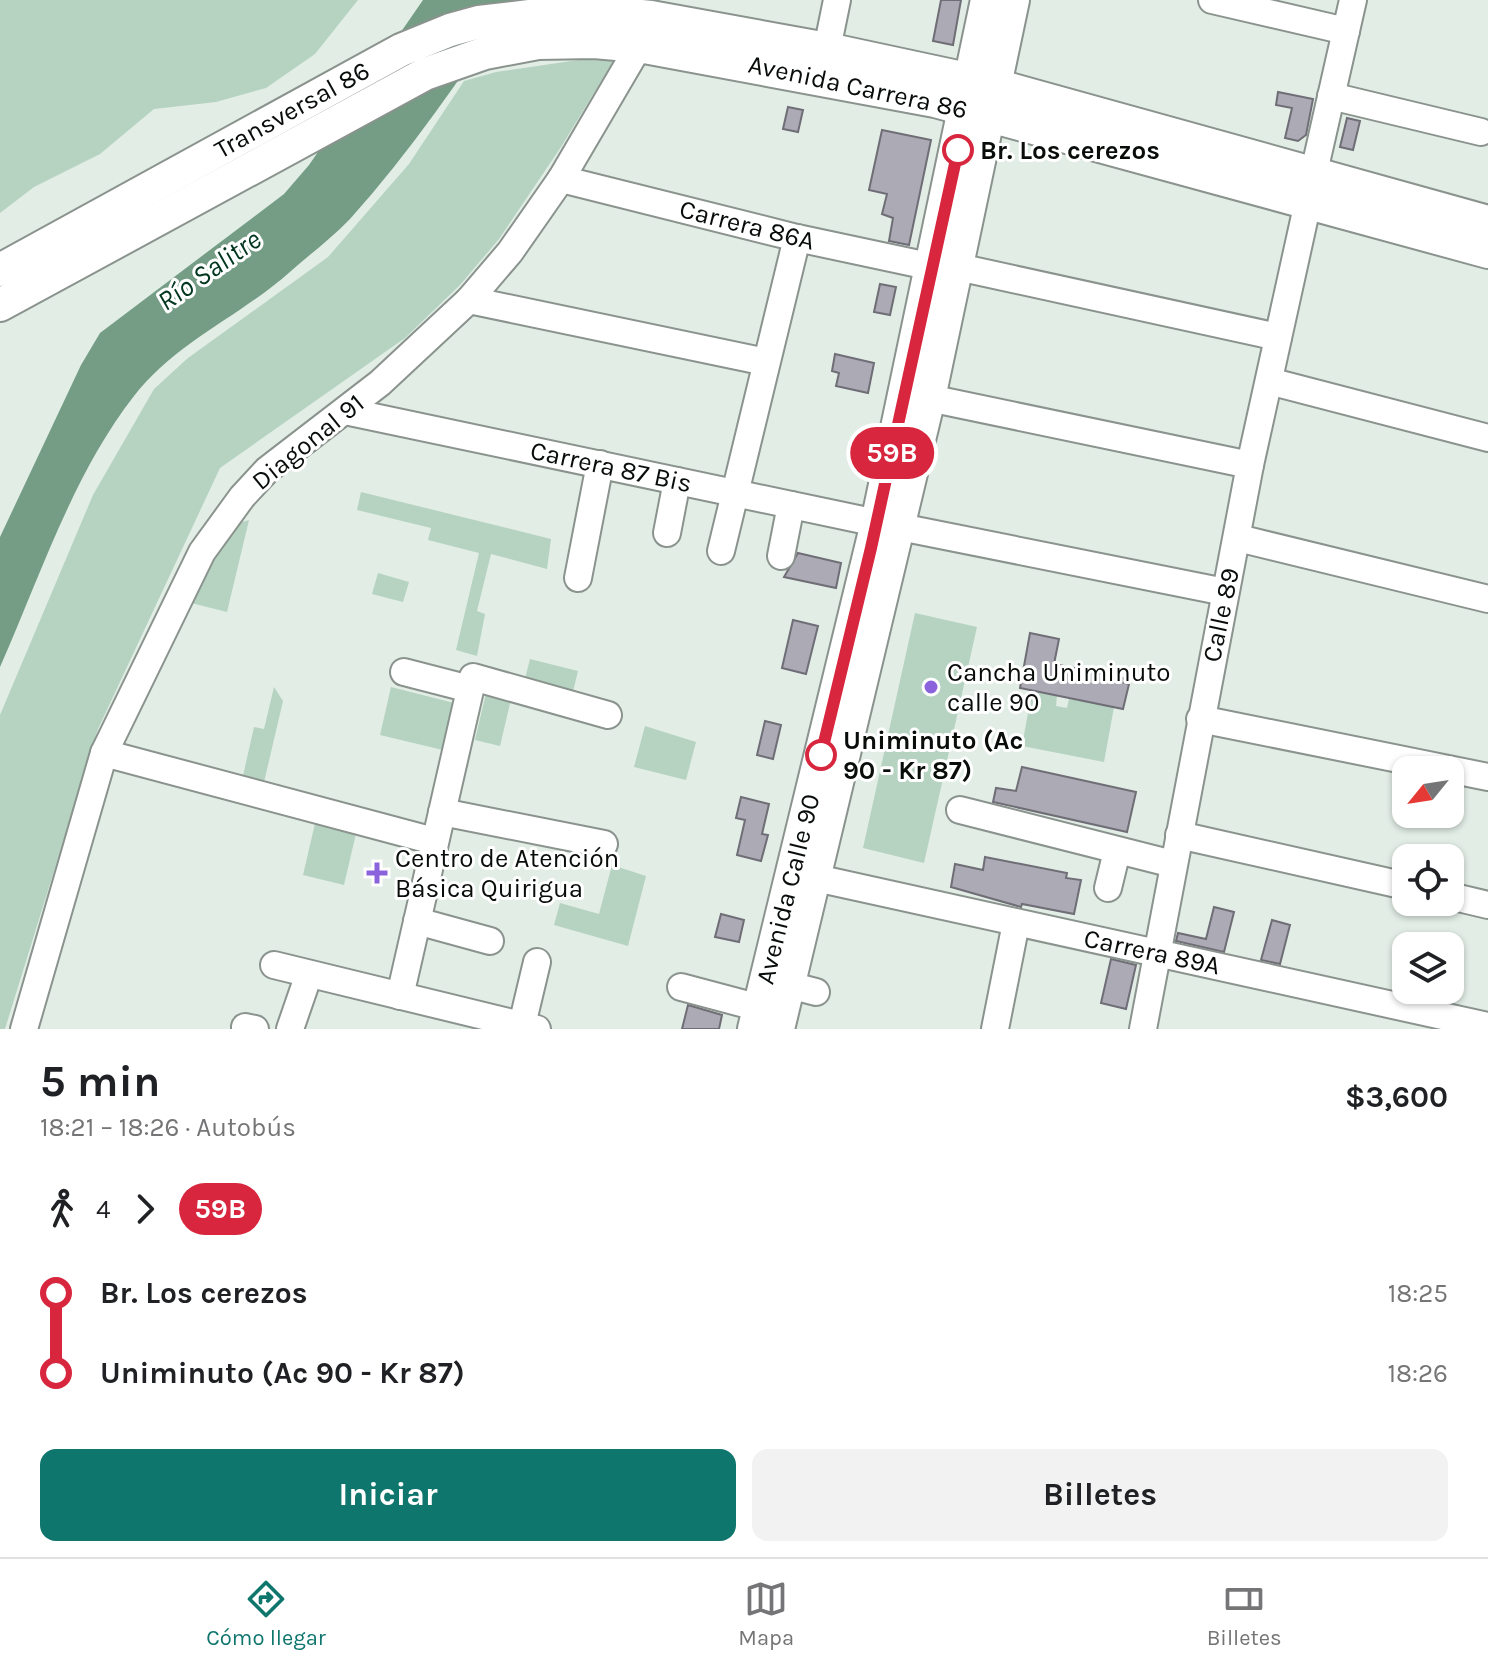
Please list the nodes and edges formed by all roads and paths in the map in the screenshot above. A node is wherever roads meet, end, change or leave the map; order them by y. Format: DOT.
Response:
graph roads {
  1 [pos="837,0"];
  2 [pos="987,0"];
  3 [pos="1013,0"];
  4 [pos="1212,0"];
  5 [pos="1353,0"];
  6 [pos="599,27"];
  7 [pos="1346,31"];
  8 [pos="639,46"];
  9 [pos="827,49"];
  10 [pos="1331,96"];
  11 [pos="980,97"];
  12 [pos="1481,132"];
  13 [pos="561,179"];
  14 [pos="1311,187"];
  15 [pos="1488,222"];
  16 [pos="797,238"];
  17 [pos="66,252"];
  18 [pos="1488,252"];
  19 [pos="946,267"];
  20 [pos="0,270"];
  21 [pos="469,300"];
  22 [pos="0,305"];
  23 [pos="1278,337"];
  24 [pos="766,362"];
  25 [pos="1269,381"];
  26 [pos="929,398"];
  27 [pos="345,411"];
  28 [pos="1488,438"];
  29 [pos="600,464"];
  30 [pos="1250,465"];
  31 [pos="677,481"];
  32 [pos="735,493"];
  33 [pos="791,505"];
  34 [pos="888,525"];
  35 [pos="667,533"];
  36 [pos="1238,538"];
  37 [pos="721,551"];
  38 [pos="781,556"];
  39 [pos="578,578"];
  40 [pos="1225,592"];
  41 [pos="1488,599"];
  42 [pos="404,672"];
  43 [pos="472,683"];
  44 [pos="608,715"];
  45 [pos="1200,719"];
  46 [pos="104,753"];
  47 [pos="1488,777"];
  48 [pos="960,810"];
  49 [pos="442,812"];
  50 [pos="1179,835"];
  51 [pos="434,841"];
  52 [pos="604,844"];
  53 [pos="1117,851"];
  54 [pos="1173,864"];
  55 [pos="816,878"];
  56 [pos="1392,883"];
  57 [pos="1108,888"];
  58 [pos="1464,899"];
  59 [pos="1488,905"];
  60 [pos="417,921"];
  61 [pos="1016,923"];
  62 [pos="490,941"];
  63 [pos="1157,953"];
  64 [pos="537,962"];
  65 [pos="274,965"];
  66 [pos="309,974"];
  67 [pos="681,987"];
  68 [pos="400,996"];
  69 [pos="764,1022"];
  70 [pos="1437,1022"];
  71 [pos="1488,1026"];
  72 [pos="523,1027"];
  73 [pos="24,1029"];
  74 [pos="290,1029"];
  75 [pos="995,1029"];
  76 [pos="1143,1029"];
  1 -- 9 [label="street"];
  2 -- 11 [label="main road, Avenida Calle 90"];
  3 -- 11 [label="main road, Avenida Calle 90"];
  4 -- 7 [label="street"];
  5 -- 7 [label="street, Calle 89"];
  6 -- 8 [label="main road, Avenida Carrera 86"];
  6 -- 9 [label="main road, Avenida Carrera 86"];
  6 -- 17 [label="main road, Transversal 86"];
  7 -- 10 [label="street, Calle 89"];
  8 -- 11 [label="main road, Avenida Carrera 86"];
  8 -- 13 [label="street, Diagonal 91"];
  9 -- 11 [label="main road, Avenida Carrera 86"];
  10 -- 12 [label="street"];
  10 -- 14 [label="street, Calle 89"];
  11 -- 14 [label="main road, Avenida Carrera 86"];
  11 -- 19 [label="main road, Avenida Calle 90"];
  13 -- 16 [label="street, Carrera 86A"];
  13 -- 21 [label="street, Diagonal 91"];
  14 -- 15 [label="main road, Avenida Carrera 86"];
  14 -- 18 [label="main road, Avenida Carrera 86"];
  14 -- 23 [label="street, Calle 89"];
  16 -- 19 [label="street, Carrera 86A"];
  16 -- 24 [label="street"];
  17 -- 20 [label="main road, Transversal 86"];
  17 -- 22 [label="main road, Transversal 86"];
  19 -- 23 [label="street, Carrera 86A"];
  19 -- 26 [label="main road, Avenida Calle 90"];
  19 -- 34 [label="main road, Avenida Calle 90"];
  21 -- 24 [label="street"];
  21 -- 27 [label="street, Diagonal 91"];
  23 -- 25 [label="street, Calle 89"];
  24 -- 32 [label="street"];
  25 -- 28 [label="street"];
  25 -- 30 [label="street, Calle 89"];
  26 -- 30 [label="street"];
  26 -- 34 [label="main road, Avenida Calle 90"];
  27 -- 29 [label="street, Carrera 87 Bis"];
  27 -- 46 [label="street, Diagonal 91"];
  29 -- 31 [label="street, Carrera 87 Bis"];
  29 -- 39 [label="street"];
  30 -- 36 [label="street, Calle 89"];
  31 -- 32 [label="street, Carrera 87 Bis"];
  31 -- 35 [label="street"];
  32 -- 33 [label="street, Carrera 87 Bis"];
  32 -- 37 [label="street"];
  33 -- 34 [label="street, Carrera 87 Bis"];
  33 -- 38 [label="street"];
  34 -- 40 [label="street, Carrera 87 Bis"];
  34 -- 55 [label="main road, Avenida Calle 90"];
  34 -- 69 [label="main road, Avenida Calle 90"];
  36 -- 40 [label="street, Calle 89"];
  36 -- 41 [label="street"];
  40 -- 45 [label="street, Calle 89"];
  42 -- 43 [label="street"];
  43 -- 44 [label="street"];
  43 -- 49 [label="street"];
  45 -- 47 [label="street"];
  45 -- 50 [label="street, Calle 89"];
  46 -- 51 [label="street"];
  46 -- 73 [label="street, Diagonal 91"];
  48 -- 53 [label="street"];
  49 -- 51 [label="street"];
  49 -- 52 [label="street"];
  50 -- 54 [label="street, Calle 89"];
  50 -- 56 [label="street"];
  51 -- 60 [label="street"];
  53 -- 54 [label="street"];
  53 -- 57 [label="street"];
  54 -- 63 [label="street, Calle 89"];
  55 -- 61 [label="street, Carrera 89A"];
  55 -- 69 [label="main road, Avenida Calle 90"];
  58 -- 59 [label="street"];
  60 -- 62 [label="street"];
  60 -- 68 [label="street"];
  61 -- 63 [label="street, Carrera 89A"];
  61 -- 75 [label="street"];
  63 -- 70 [label="street, Carrera 89A"];
  63 -- 76 [label="street, Calle 89"];
  64 -- 72 [label="street"];
  65 -- 66 [label="street"];
  66 -- 68 [label="street"];
  66 -- 74 [label="street"];
  67 -- 69 [label="street"];
  68 -- 72 [label="street"];
  70 -- 71 [label="street, Carrera 89A"];
}
